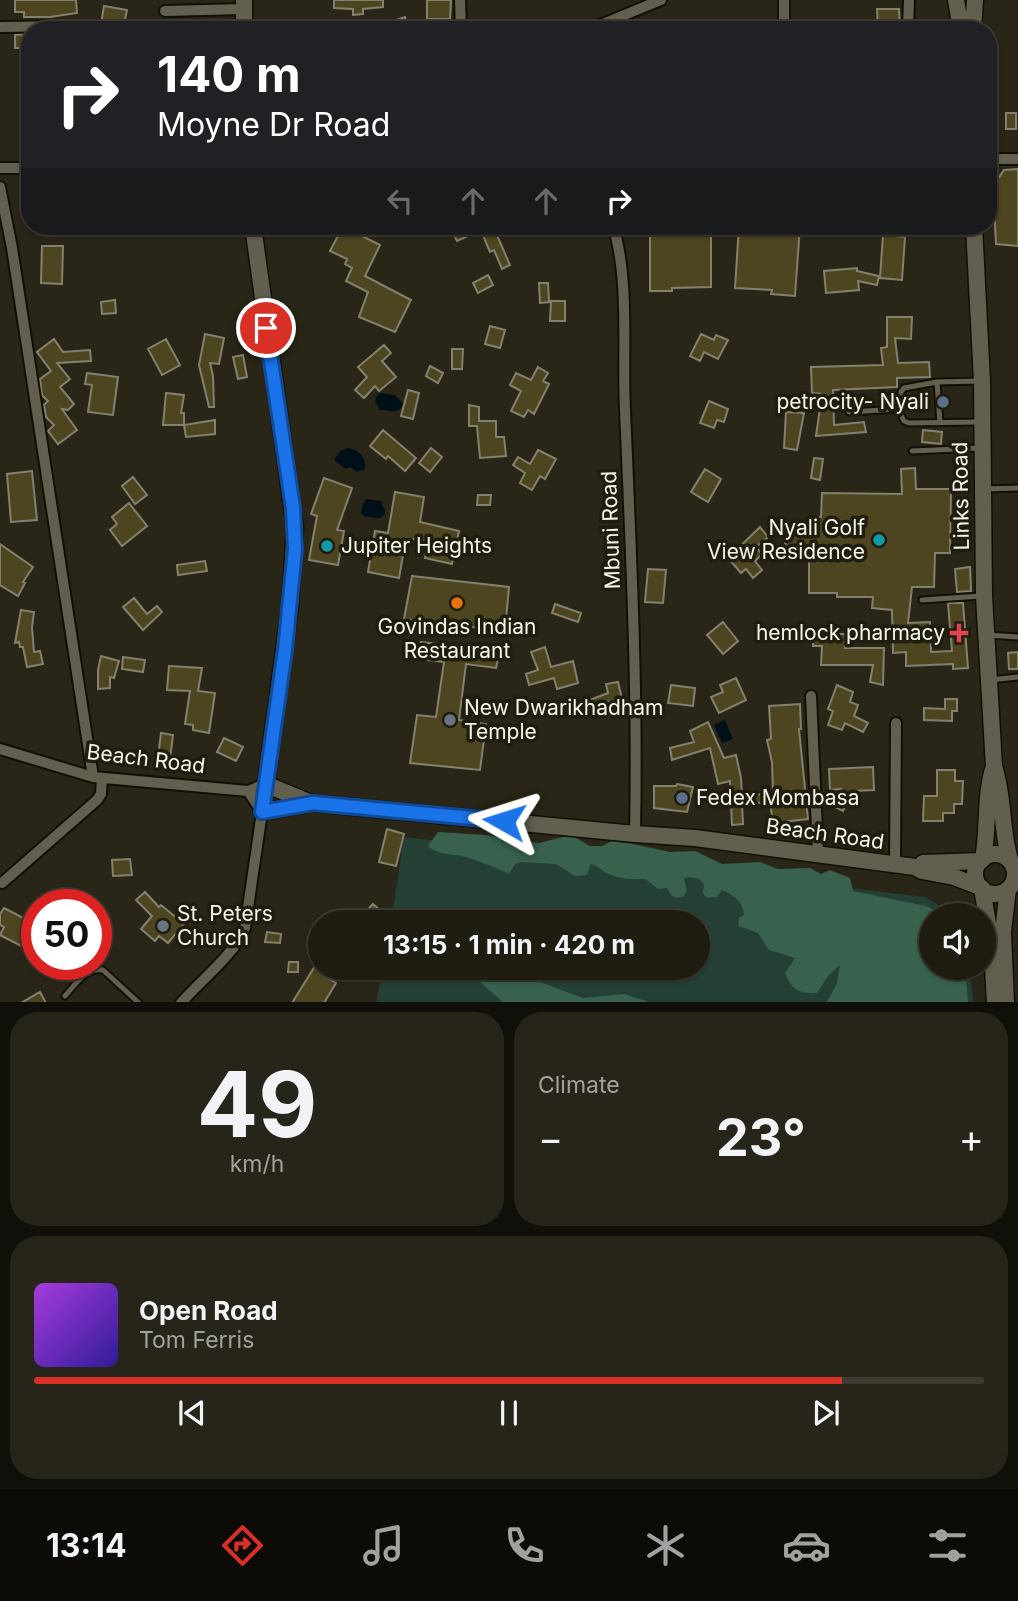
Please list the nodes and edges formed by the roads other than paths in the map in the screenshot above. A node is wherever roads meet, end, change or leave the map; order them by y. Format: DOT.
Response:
graph roads {
  1 [pos="460,0"];
  2 [pos="661,0"];
  3 [pos="784,0"];
  4 [pos="909,0"];
  5 [pos="956,0"];
  6 [pos="975,0"];
  7 [pos="244,4"];
  8 [pos="165,11"];
  9 [pos="461,21"];
  10 [pos="610,21"];
  11 [pos="784,21"];
  12 [pos="908,21"];
  13 [pos="960,21"];
  14 [pos="974,21"];
  15 [pos="0,27"];
  16 [pos="21,27"];
  17 [pos="997,159"];
  18 [pos="1018,159"];
  19 [pos="0,168"];
  20 [pos="21,168"];
  21 [pos="0,187"];
  22 [pos="254,235"];
  23 [pos="615,235"];
  24 [pos="974,235"];
  25 [pos="982,381"];
  26 [pos="937,383"];
  27 [pos="898,409"];
  28 [pos="849,412"];
  29 [pos="982,421"];
  30 [pos="940,423"];
  31 [pos="982,448"];
  32 [pos="912,451"];
  33 [pos="1018,488"];
  34 [pos="982,489"];
  35 [pos="984,596"];
  36 [pos="922,600"];
  37 [pos="988,635"];
  38 [pos="1018,637"];
  39 [pos="1018,677"];
  40 [pos="990,680"];
  41 [pos="811,696"];
  42 [pos="897,723"];
  43 [pos="0,749"];
  44 [pos="268,759"];
  45 [pos="994,766"];
  46 [pos="98,778"];
  47 [pos="265,784"];
  48 [pos="248,792"];
  49 [pos="289,793"];
  50 [pos="313,803"];
  51 [pos="262,812"];
  52 [pos="635,834"];
  53 [pos="818,852"];
  54 [pos="982,860"];
  55 [pos="1014,863"];
  56 [pos="895,864"];
  57 [pos="915,867"];
  58 [pos="2,883"];
  59 [pos="981,888"];
  60 [pos="1012,888"];
  61 [pos="65,996"];
  62 [pos="138,1002"];
  63 [pos="182,1002"];
  64 [pos="995,1002"];
  65 [pos="1006,1002"];
  1 -- 9 [label="street"];
  2 -- 10 [label="street"];
  3 -- 11 [label="street"];
  4 -- 12 [label="street"];
  5 -- 13 [label="main road"];
  6 -- 14 [label="main road"];
  7 -- 8 [label="street"];
  15 -- 16 [label="street"];
  17 -- 18 [label="street"];
  19 -- 20 [label="street"];
  21 -- 46 [label="street"];
  22 -- 44 [label="main road"];
  23 -- 52 [label="street, Mbuni Road"];
  24 -- 25 [label="main road, Links Road"];
  25 -- 26 [label="lane"];
  25 -- 29 [label="main road, Links Road"];
  26 -- 27 [label="lane"];
  26 -- 30 [label="lane"];
  27 -- 28 [label="lane"];
  27 -- 30 [label="lane"];
  29 -- 30 [label="lane"];
  29 -- 31 [label="main road, Links Road"];
  31 -- 32 [label="lane"];
  31 -- 34 [label="main road, Links Road"];
  33 -- 34 [label="lane"];
  34 -- 35 [label="main road, Links Road"];
  35 -- 36 [label="lane"];
  35 -- 37 [label="main road, Links Road"];
  37 -- 38 [label="lane"];
  37 -- 40 [label="main road, Links Road"];
  39 -- 40 [label="lane"];
  40 -- 45 [label="main road, Links Road"];
  41 -- 53 [label="street"];
  42 -- 56 [label="street"];
  43 -- 46 [label="street, Beach Road"];
  44 -- 47 [label="main road"];
  44 -- 49 [label="main road"];
  45 -- 54 [label="main road"];
  45 -- 55 [label="main road"];
  46 -- 48 [label="street, Beach Road"];
  46 -- 58 [label="street"];
  47 -- 48 [label="street"];
  47 -- 49 [label="main road, Beach Road"];
  47 -- 51 [label="main road"];
  48 -- 51 [label="street"];
  49 -- 50 [label="main road, Beach Road"];
  50 -- 51 [label="main road, Beach Road"];
  50 -- 52 [label="main road, Beach Road"];
  51 -- 63 [label="street"];
  52 -- 53 [label="main road, Beach Road"];
  53 -- 56 [label="main road, Beach Road"];
  54 -- 55 [label="main road"];
  54 -- 57 [label="main road"];
  54 -- 59 [label="main road"];
  55 -- 60 [label="main road"];
  56 -- 57 [label="main road, Beach Road"];
  57 -- 59 [label="main road"];
  59 -- 60 [label="main road"];
  59 -- 64 [label="main road"];
  60 -- 65 [label="main road"];
  61 -- 62 [label="lane"];
}
